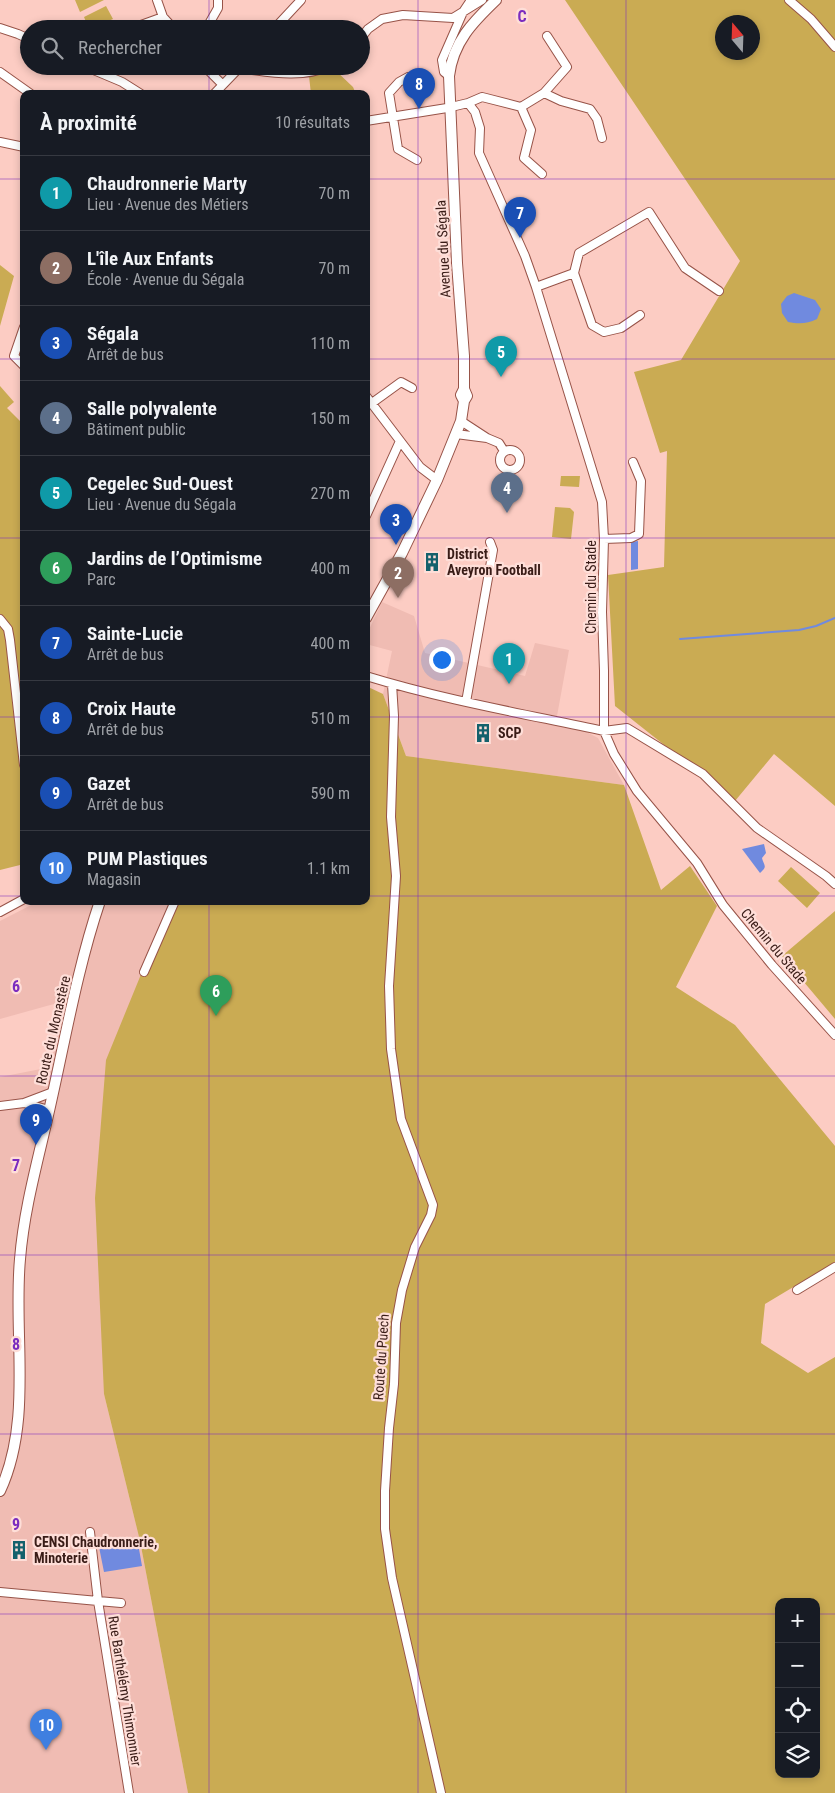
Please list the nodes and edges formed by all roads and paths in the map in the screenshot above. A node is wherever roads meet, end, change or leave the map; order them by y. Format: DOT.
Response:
graph roads {
  1 [pos="157,0"];
  2 [pos="218,0"];
  3 [pos="301,0"];
  4 [pos="471,0"];
  5 [pos="482,0"];
  6 [pos="496,0"];
  7 [pos="789,0"];
  8 [pos="463,12"];
  9 [pos="163,17"];
  10 [pos="155,20"];
  11 [pos="166,20"];
  12 [pos="211,20"];
  13 [pos="282,20"];
  14 [pos="0,28"];
  15 [pos="370,28"];
  16 [pos="20,36"];
  17 [pos="546,36"];
  18 [pos="835,47"];
  19 [pos="0,72"];
  20 [pos="105,75"];
  21 [pos="213,75"];
  22 [pos="232,75"];
  23 [pos="449,76"];
  24 [pos="408,77"];
  25 [pos="222,84"];
  26 [pos="25,90"];
  27 [pos="135,90"];
  28 [pos="217,90"];
  29 [pos="544,93"];
  30 [pos="468,103"];
  31 [pos="450,107"];
  32 [pos="521,107"];
  33 [pos="392,117"];
  34 [pos="370,120"];
  35 [pos="602,138"];
  36 [pos="0,142"];
  37 [pos="20,146"];
  38 [pos="417,160"];
  39 [pos="542,174"];
  40 [pos="574,273"];
  41 [pos="536,287"];
  42 [pos="719,291"];
  43 [pos="640,315"];
  44 [pos="20,339"];
  45 [pos="20,362"];
  46 [pos="412,388"];
  47 [pos="370,401"];
  48 [pos="372,403"];
  49 [pos="461,421"];
  50 [pos="456,434"];
  51 [pos="487,438"];
  52 [pos="400,441"];
  53 [pos="504,452"];
  54 [pos="633,462"];
  55 [pos="437,480"];
  56 [pos="370,507"];
  57 [pos="604,539"];
  58 [pos="490,542"];
  59 [pos="370,611"];
  60 [pos="0,619"];
  61 [pos="370,677"];
  62 [pos="392,684"];
  63 [pos="466,702"];
  64 [pos="20,729"];
  65 [pos="604,731"];
  66 [pos="835,884"];
  67 [pos="20,901"];
  68 [pos="99,905"];
  69 [pos="173,905"];
  70 [pos="0,912"];
  71 [pos="144,972"];
  72 [pos="835,1035"];
  73 [pos="53,1092"];
  74 [pos="24,1103"];
  75 [pos="0,1106"];
  76 [pos="49,1110"];
  77 [pos="835,1267"];
  78 [pos="797,1290"];
  79 [pos="0,1491"];
  80 [pos="90,1532"];
  81 [pos="0,1592"];
  82 [pos="98,1600"];
  83 [pos="121,1603"];
  84 [pos="129,1793"];
  85 [pos="441,1793"];
  1 -- 9 [label="street"];
  2 -- 12 [label="street"];
  3 -- 13 [label="street"];
  4 -- 8 [label="street"];
  5 -- 8 [label="street"];
  6 -- 23 [label="street"];
  7 -- 18 [label="street"];
  8 -- 15 [label="street"];
  8 -- 23 [label="street"];
  9 -- 10 [label="street"];
  9 -- 11 [label="street"];
  14 -- 16 [label="street"];
  17 -- 29 [label="street"];
  19 -- 26 [label="street"];
  20 -- 27 [label="street"];
  21 -- 25 [label="street"];
  22 -- 25 [label="street"];
  23 -- 31 [label="street"];
  24 -- 33 [label="street"];
  25 -- 28 [label="street"];
  29 -- 32 [label="street"];
  29 -- 35 [label="street"];
  30 -- 31 [label="street"];
  30 -- 32 [label="street"];
  30 -- 41 [label="street, Chemin du Stade"];
  31 -- 33 [label="street"];
  31 -- 49 [label="street, Avenue du Ségala"];
  32 -- 39 [label="street"];
  33 -- 34 [label="street"];
  33 -- 38 [label="street"];
  36 -- 37 [label="street"];
  40 -- 41 [label="street"];
  40 -- 42 [label="street"];
  40 -- 43 [label="street"];
  41 -- 57 [label="street, Chemin du Stade"];
  44 -- 45 [label="street"];
  46 -- 48 [label="street"];
  47 -- 48 [label="street"];
  48 -- 52 [label="street"];
  49 -- 50 [label="street, Avenue du Ségala"];
  49 -- 51 [label="street"];
  50 -- 51 [label="street"];
  50 -- 55 [label="street, Avenue du Ségala"];
  51 -- 53 [label="street"];
  52 -- 55 [label="street"];
  52 -- 56 [label="street"];
  54 -- 57 [label="street"];
  55 -- 59 [label="street, Avenue du Ségala"];
  57 -- 65 [label="street, Chemin du Stade"];
  58 -- 63 [label="street"];
  60 -- 64 [label="street"];
  61 -- 62 [label="street"];
  62 -- 63 [label="street"];
  62 -- 85 [label="street, Route du Puech"];
  63 -- 65 [label="street"];
  65 -- 66 [label="street"];
  65 -- 72 [label="street, Chemin du Stade"];
  67 -- 70 [label="street"];
  68 -- 73 [label="street, Route du Monastère"];
  69 -- 71 [label="street"];
  73 -- 74 [label="street"];
  73 -- 76 [label="street, Route du Monastère"];
  74 -- 75 [label="street"];
  74 -- 76 [label="street"];
  76 -- 79 [label="street, Route du Monastère"];
  77 -- 78 [label="street"];
  80 -- 82 [label="street"];
  81 -- 82 [label="street, Rue Barthélémy Thimonnier"];
  82 -- 83 [label="street"];
  82 -- 84 [label="street, Rue Barthélémy Thimonnier"];
}
